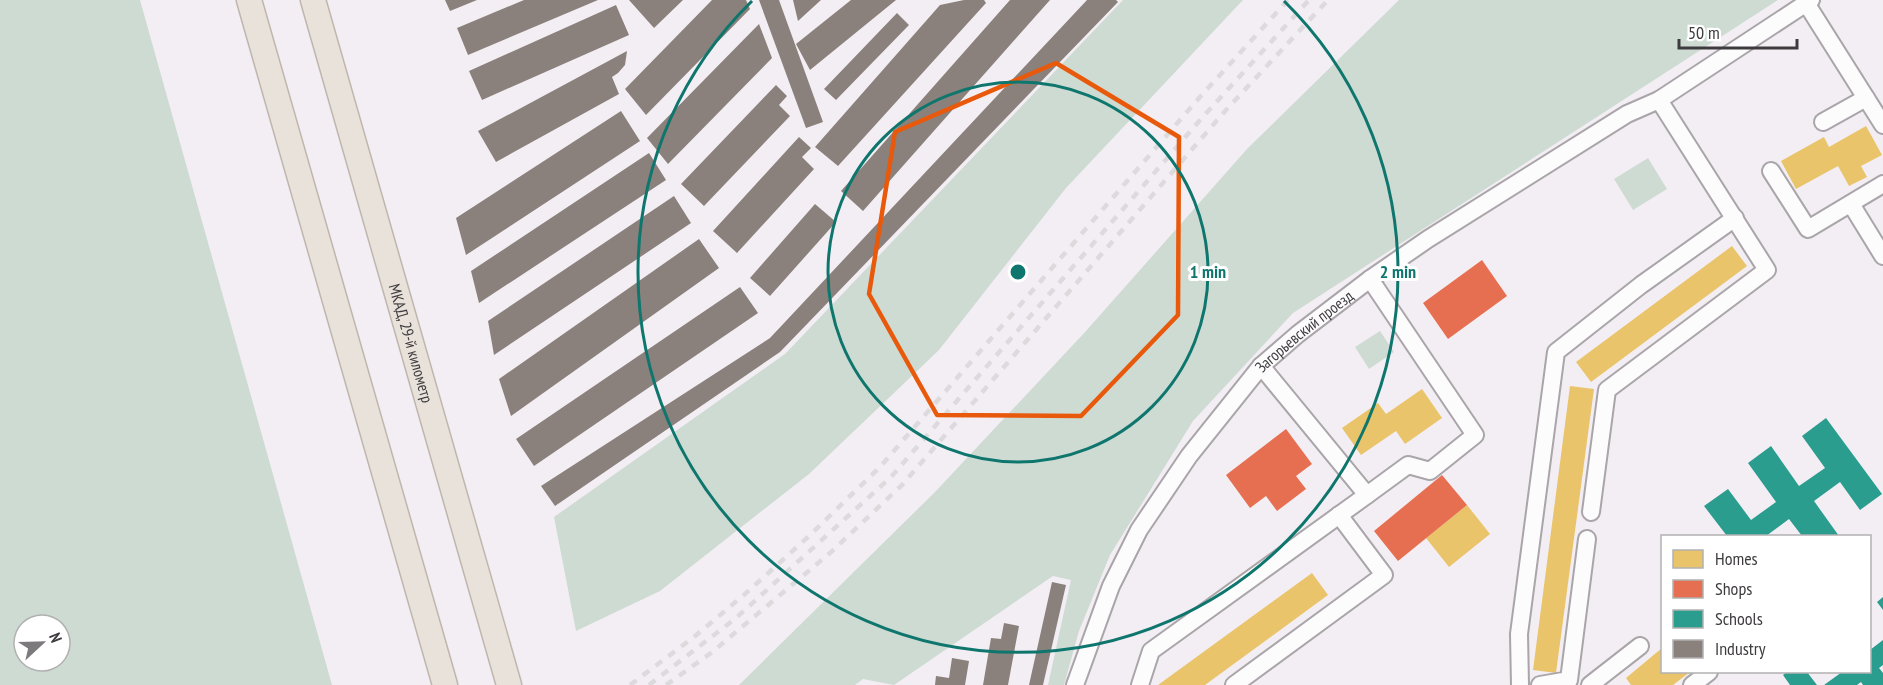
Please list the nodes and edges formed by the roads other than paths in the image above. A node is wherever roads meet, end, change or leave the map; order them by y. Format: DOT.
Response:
graph roads {
  1 [pos="249,0"];
  2 [pos="313,0"];
  3 [pos="1809,2"];
  4 [pos="1866,98"];
  5 [pos="1659,100"];
  6 [pos="1823,122"];
  7 [pos="1883,125"];
  8 [pos="1771,171"];
  9 [pos="1883,184"];
  10 [pos="1851,204"];
  11 [pos="1735,218"];
  12 [pos="1883,256"];
  13 [pos="1370,279"];
  14 [pos="1261,366"];
  15 [pos="1367,495"];
  16 [pos="1591,512"];
  17 [pos="1340,515"];
  18 [pos="1587,539"];
  19 [pos="1640,646"];
  20 [pos="1708,673"];
  21 [pos="1570,683"];
  22 [pos="445,685"];
  23 [pos="509,685"];
  24 [pos="1075,685"];
  25 [pos="1140,685"];
  26 [pos="1234,685"];
  27 [pos="1520,685"];
  28 [pos="1540,685"];
  29 [pos="1590,685"];
  30 [pos="1692,685"];
  1 -- 22 [label="highway"];
  2 -- 23 [label="highway, МКАД, 29-й километр"];
  3 -- 4 [label="street"];
  3 -- 5 [label="street, Загорьевский проезд"];
  4 -- 6 [label="street"];
  4 -- 7 [label="street"];
  5 -- 11 [label="street"];
  5 -- 13 [label="street, Загорьевский проезд"];
  8 -- 10 [label="street"];
  9 -- 10 [label="street"];
  10 -- 12 [label="street"];
  11 -- 16 [label="street"];
  11 -- 27 [label="street"];
  13 -- 14 [label="street, Загорьевский проезд"];
  13 -- 15 [label="street"];
  14 -- 15 [label="street"];
  14 -- 24 [label="street, Загорьевский проезд"];
  15 -- 17 [label="street"];
  17 -- 25 [label="street"];
  17 -- 26 [label="street"];
  18 -- 21 [label="street"];
  19 -- 29 [label="street"];
  20 -- 30 [label="street"];
  21 -- 28 [label="street"];
}
